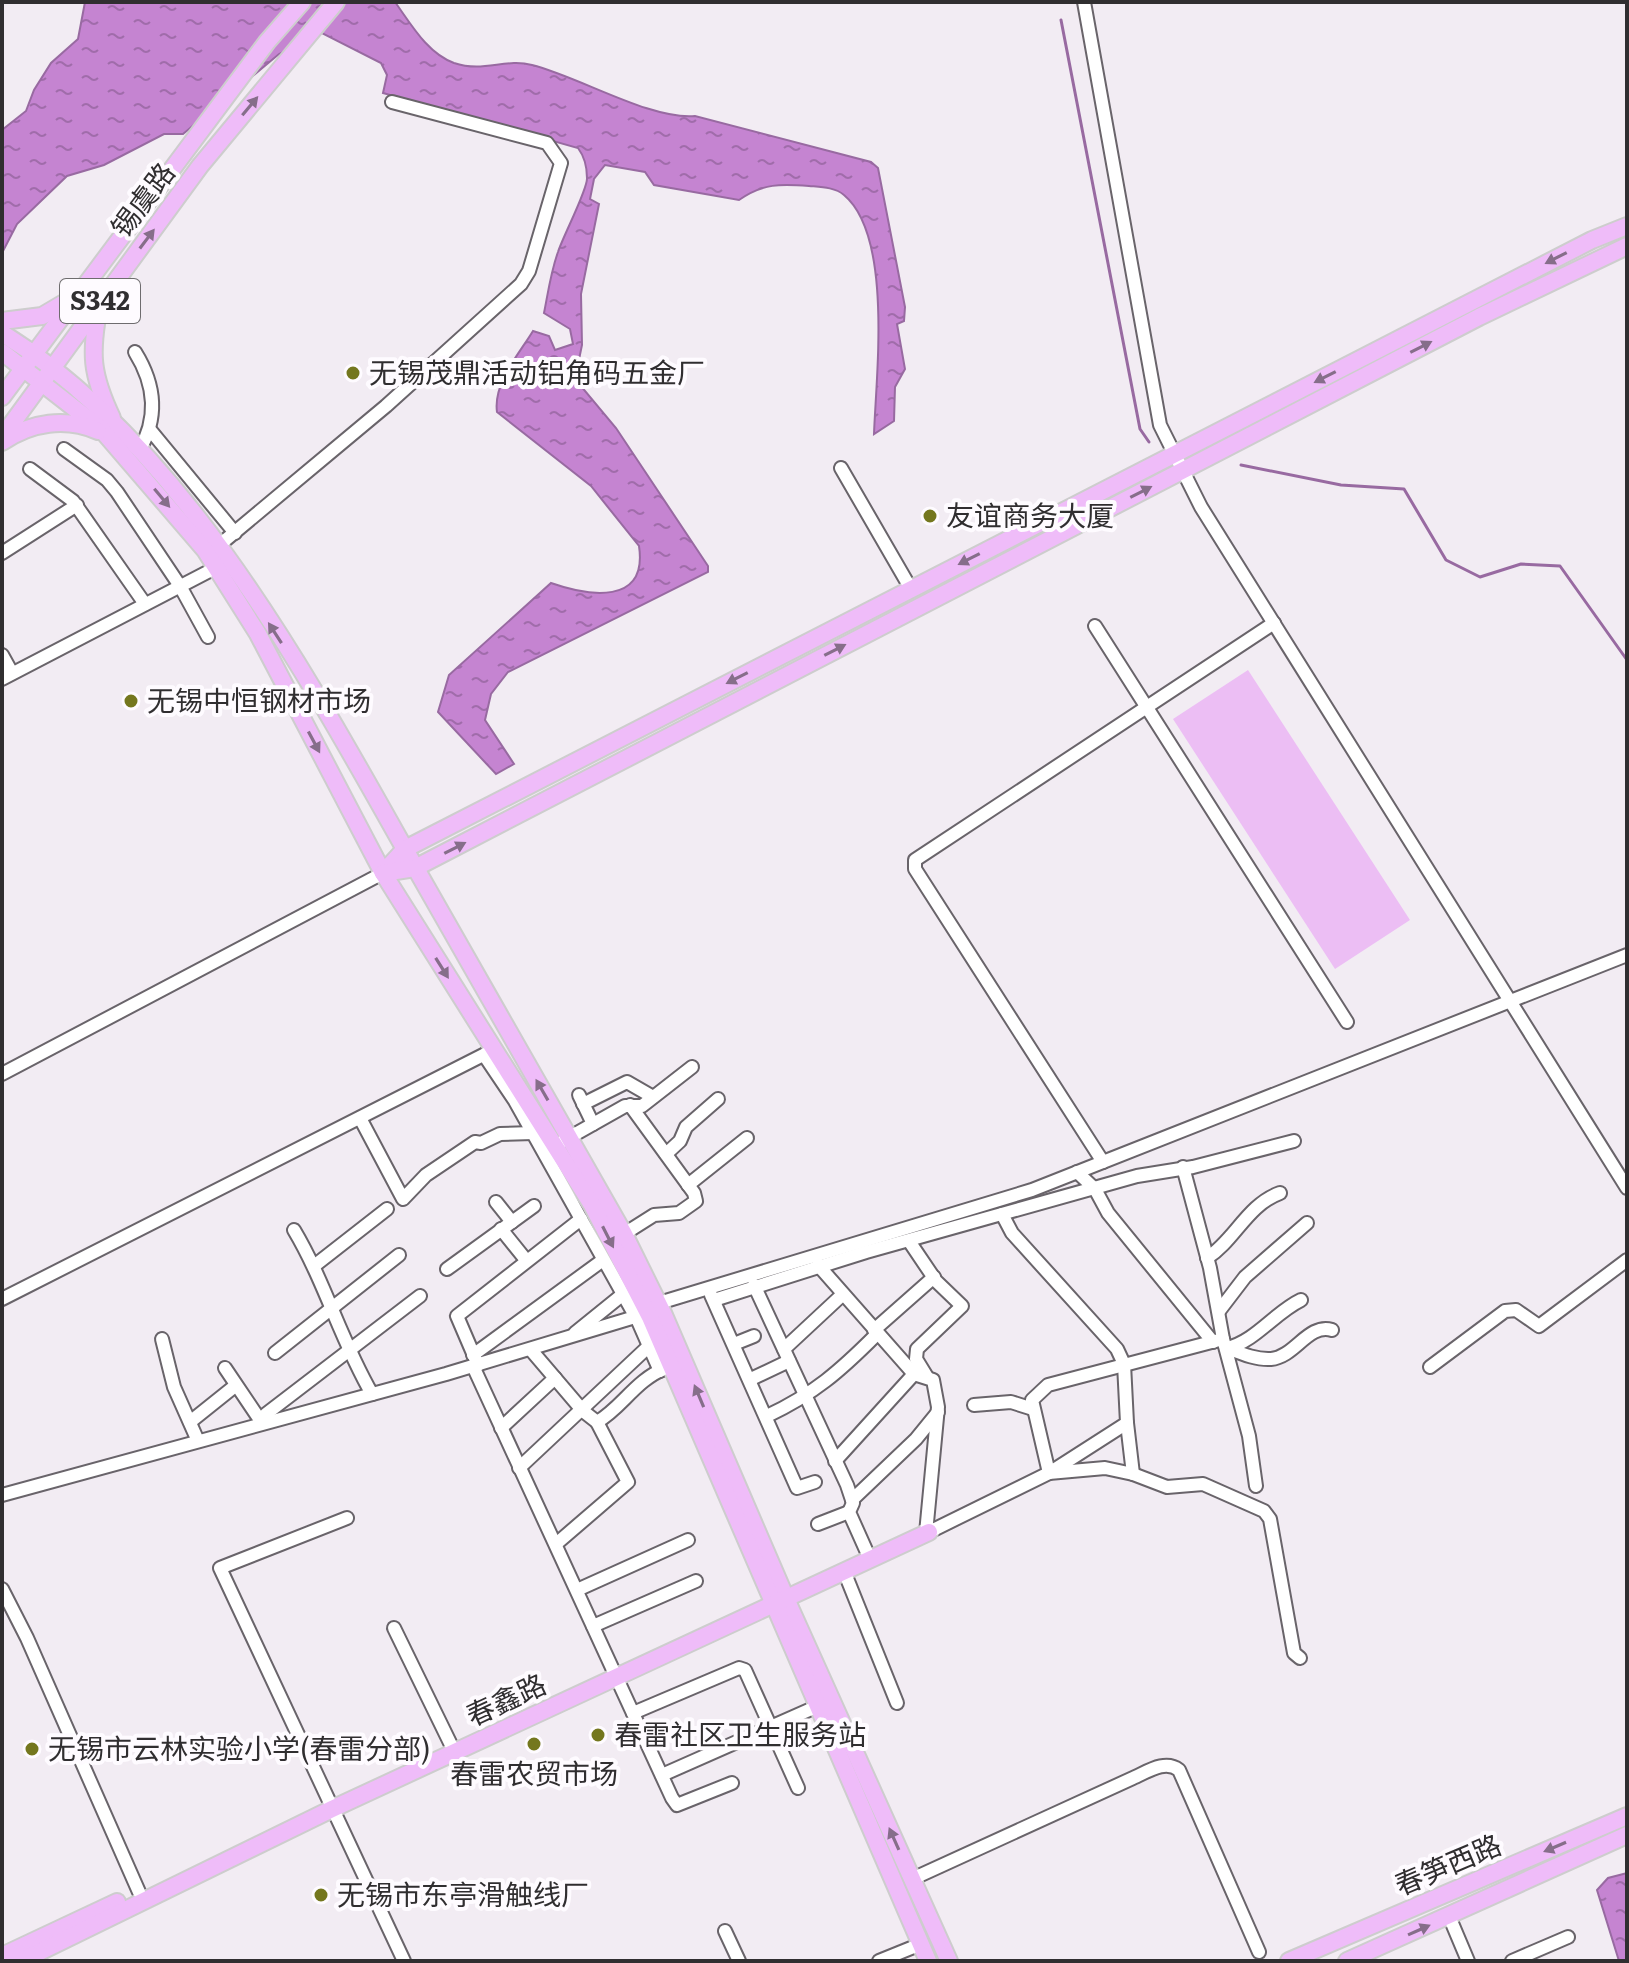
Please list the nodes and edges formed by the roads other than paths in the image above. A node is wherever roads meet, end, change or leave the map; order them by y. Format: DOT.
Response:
graph roads {
  1 [pos="302,2"];
  2 [pos="336,2"];
  3 [pos="1084,2"];
  4 [pos="392,102"];
  5 [pos="1627,226"];
  6 [pos="120,236"];
  7 [pos="1627,246"];
  8 [pos="100,300"];
  9 [pos="2,321"];
  10 [pos="2,333"];
  11 [pos="2,352"];
  12 [pos="135,352"];
  13 [pos="28,359"];
  14 [pos="46,373"];
  15 [pos="2,397"];
  16 [pos="111,431"];
  17 [pos="151,431"];
  18 [pos="2,440"];
  19 [pos="64,449"];
  20 [pos="139,451"];
  21 [pos="1174,454"];
  22 [pos="841,468"];
  23 [pos="30,469"];
  24 [pos="1183,470"];
  25 [pos="77,505"];
  26 [pos="235,533"];
  27 [pos="2,553"];
  28 [pos="220,558"];
  29 [pos="180,586"];
  30 [pos="911,589"];
  31 [pos="145,604"];
  32 [pos="1274,623"];
  33 [pos="1095,626"];
  34 [pos="208,637"];
  35 [pos="2,655"];
  36 [pos="7,676"];
  37 [pos="1148,708"];
  38 [pos="405,849"];
  39 [pos="415,868"];
  40 [pos="383,873"];
  41 [pos="1627,955"];
  42 [pos="1510,1001"];
  43 [pos="1347,1022"];
  44 [pos="490,1052"];
  45 [pos="692,1067"];
  46 [pos="3,1070"];
  47 [pos="653,1097"];
  48 [pos="718,1099"];
  49 [pos="630,1105"];
  50 [pos="360,1118"];
  51 [pos="593,1124"];
  52 [pos="533,1133"];
  53 [pos="747,1138"];
  54 [pos="1294,1141"];
  55 [pos="555,1143"];
  56 [pos="666,1154"];
  57 [pos="1103,1162"];
  58 [pos="1183,1167"];
  59 [pos="1077,1172"];
  60 [pos="688,1185"];
  61 [pos="1627,1188"];
  62 [pos="1095,1189"];
  63 [pos="1280,1193"];
  64 [pos="496,1202"];
  65 [pos="534,1206"];
  66 [pos="387,1209"];
  67 [pos="1002,1214"];
  68 [pos="581,1219"];
  69 [pos="1307,1223"];
  70 [pos="506,1225"];
  71 [pos="294,1230"];
  72 [pos="624,1234"];
  73 [pos="909,1241"];
  74 [pos="399,1255"];
  75 [pos="1207,1258"];
  76 [pos="526,1260"];
  77 [pos="603,1260"];
  78 [pos="1627,1260"];
  79 [pos="818,1265"];
  80 [pos="314,1266"];
  81 [pos="447,1269"];
  82 [pos="934,1277"];
  83 [pos="754,1285"];
  84 [pos="711,1294"];
  85 [pos="622,1295"];
  86 [pos="842,1295"];
  87 [pos="420,1296"];
  88 [pos="2,1299"];
  89 [pos="1301,1300"];
  90 [pos="659,1303"];
  91 [pos="331,1308"];
  92 [pos="1219,1311"];
  93 [pos="635,1317"];
  94 [pos="1332,1330"];
  95 [pos="875,1332"];
  96 [pos="754,1336"];
  97 [pos="570,1338"];
  98 [pos="162,1339"];
  99 [pos="1221,1343"];
  100 [pos="734,1344"];
  101 [pos="649,1346"];
  102 [pos="350,1350"];
  103 [pos="531,1350"];
  104 [pos="275,1353"];
  105 [pos="786,1355"];
  106 [pos="475,1362"];
  107 [pos="1124,1364"];
  108 [pos="1430,1367"];
  109 [pos="225,1368"];
  110 [pos="665,1368"];
  111 [pos="920,1375"];
  112 [pos="555,1378"];
  113 [pos="751,1379"];
  114 [pos="235,1386"];
  115 [pos="372,1394"];
  116 [pos="806,1398"];
  117 [pos="974,1405"];
  118 [pos="1033,1409"];
  119 [pos="583,1411"];
  120 [pos="938,1412"];
  121 [pos="767,1416"];
  122 [pos="190,1422"];
  123 [pos="597,1422"];
  124 [pos="262,1423"];
  125 [pos="1127,1423"];
  126 [pos="501,1428"];
  127 [pos="198,1441"];
  128 [pos="835,1461"];
  129 [pos="519,1468"];
  130 [pos="1049,1473"];
  131 [pos="1133,1474"];
  132 [pos="815,1482"];
  133 [pos="1256,1486"];
  134 [pos="2,1495"];
  135 [pos="850,1506"];
  136 [pos="347,1518"];
  137 [pos="818,1524"];
  138 [pos="933,1530"];
  139 [pos="688,1540"];
  140 [pos="556,1544"];
  141 [pos="870,1559"];
  142 [pos="844,1571"];
  143 [pos="696,1581"];
  144 [pos="2,1589"];
  145 [pos="577,1590"];
  146 [pos="778,1602"];
  147 [pos="593,1626"];
  148 [pos="394,1628"];
  149 [pos="1300,1658"];
  150 [pos="614,1672"];
  151 [pos="897,1703"];
  152 [pos="818,1706"];
  153 [pos="633,1713"];
  154 [pos="771,1726"];
  155 [pos="453,1750"];
  156 [pos="662,1775"];
  157 [pos="732,1783"];
  158 [pos="798,1788"];
  159 [pos="331,1806"];
  160 [pos="1627,1816"];
  161 [pos="1627,1835"];
  162 [pos="912,1879"];
  163 [pos="139,1892"];
  164 [pos="1449,1916"];
  165 [pos="725,1931"];
  166 [pos="1356,1932"];
  167 [pos="1568,1937"];
  168 [pos="921,1944"];
  169 [pos="1259,1952"];
  170 [pos="1364,1954"];
  171 [pos="2,1956"];
  172 [pos="21,1961"];
  173 [pos="404,1961"];
  174 [pos="739,1961"];
  175 [pos="879,1961"];
  176 [pos="928,1961"];
  177 [pos="949,1961"];
  178 [pos="1289,1961"];
  179 [pos="1347,1961"];
  180 [pos="1468,1961"];
  181 [pos="1512,1961"];
  1 -- 6 [label="main road, 锡虞路 / S342"];
  8 -- 2 [label="main road, 锡虞路 / S342, one-way"];
  3 -- 21 [label="street"];
  4 -- 26 [label="street"];
  5 -- 21 [label="main road, one-way"];
  6 -- 9 [label="main road"];
  6 -- 13 [label="main road, 锡虞路 / S342"];
  24 -- 7 [label="main road, one-way"];
  8 -- 14 [label="main road, 锡虞路 / S342"];
  8 -- 16 [label="main road"];
  10 -- 13 [label="main road"];
  11 -- 13 [label="main road"];
  12 -- 17 [label="street"];
  13 -- 14 [label="main road"];
  13 -- 15 [label="main road, 锡虞路 / S342"];
  14 -- 16 [label="main road"];
  14 -- 18 [label="main road, 锡虞路 / S342"];
  16 -- 18 [label="main road"];
  16 -- 20 [label="main road"];
  16 -- 28 [label="main road, one-way"];
  17 -- 20 [label="street"];
  17 -- 26 [label="street"];
  19 -- 29 [label="street"];
  20 -- 28 [label="main road"];
  21 -- 24 [label="street"];
  21 -- 30 [label="main road, one-way"];
  22 -- 30 [label="street"];
  23 -- 25 [label="street"];
  24 -- 32 [label="street"];
  39 -- 24 [label="main road, one-way"];
  25 -- 27 [label="street"];
  25 -- 31 [label="street"];
  26 -- 28 [label="street"];
  28 -- 29 [label="street"];
  38 -- 28 [label="main road, one-way"];
  28 -- 40 [label="main road, one-way"];
  29 -- 31 [label="street"];
  29 -- 34 [label="street"];
  30 -- 38 [label="main road, one-way"];
  31 -- 36 [label="street"];
  32 -- 37 [label="street"];
  32 -- 42 [label="street"];
  33 -- 37 [label="street"];
  35 -- 36 [label="street"];
  37 -- 43 [label="street"];
  37 -- 57 [label="street"];
  38 -- 39 [label="main road"];
  38 -- 40 [label="main road"];
  39 -- 40 [label="main road"];
  55 -- 39 [label="main road, one-way"];
  40 -- 44 [label="main road, one-way"];
  40 -- 46 [label="street"];
  41 -- 42 [label="street"];
  42 -- 57 [label="street"];
  42 -- 61 [label="street"];
  44 -- 50 [label="street"];
  44 -- 52 [label="street"];
  44 -- 55 [label="main road"];
  45 -- 47 [label="street"];
  47 -- 49 [label="street"];
  47 -- 51 [label="street"];
  48 -- 56 [label="street"];
  49 -- 51 [label="street"];
  49 -- 56 [label="street"];
  50 -- 52 [label="street"];
  50 -- 88 [label="street"];
  51 -- 55 [label="street"];
  52 -- 55 [label="street"];
  53 -- 60 [label="street"];
  54 -- 58 [label="street"];
  55 -- 68 [label="street"];
  55 -- 72 [label="main road"];
  55 -- 110 [label="main road, one-way"];
  56 -- 60 [label="street"];
  57 -- 59 [label="street"];
  58 -- 62 [label="street"];
  58 -- 75 [label="street"];
  59 -- 62 [label="street"];
  59 -- 84 [label="street"];
  60 -- 72 [label="street"];
  62 -- 67 [label="street"];
  62 -- 99 [label="street"];
  63 -- 75 [label="street"];
  64 -- 70 [label="street"];
  65 -- 70 [label="street"];
  66 -- 80 [label="street"];
  67 -- 73 [label="street"];
  67 -- 107 [label="street"];
  68 -- 76 [label="street"];
  68 -- 77 [label="street"];
  69 -- 92 [label="street"];
  70 -- 76 [label="street"];
  70 -- 81 [label="street"];
  71 -- 80 [label="street"];
  72 -- 90 [label="main road"];
  73 -- 79 [label="street"];
  73 -- 82 [label="street"];
  74 -- 91 [label="street"];
  75 -- 92 [label="street"];
  76 -- 106 [label="street"];
  77 -- 85 [label="street"];
  77 -- 106 [label="street"];
  78 -- 108 [label="street"];
  79 -- 83 [label="street"];
  79 -- 86 [label="street"];
  80 -- 91 [label="street"];
  82 -- 95 [label="street"];
  82 -- 111 [label="street"];
  83 -- 84 [label="street"];
  83 -- 105 [label="street"];
  84 -- 90 [label="street"];
  84 -- 100 [label="street"];
  85 -- 93 [label="street"];
  85 -- 97 [label="street"];
  86 -- 95 [label="street"];
  86 -- 105 [label="street"];
  87 -- 102 [label="street"];
  89 -- 99 [label="street"];
  146 -- 90 [label="main road, one-way"];
  91 -- 102 [label="street"];
  91 -- 104 [label="street"];
  92 -- 99 [label="street"];
  93 -- 97 [label="street"];
  93 -- 101 [label="street"];
  94 -- 99 [label="street"];
  95 -- 111 [label="street"];
  95 -- 116 [label="street"];
  96 -- 100 [label="street"];
  97 -- 103 [label="street"];
  98 -- 122 [label="street"];
  99 -- 107 [label="street"];
  99 -- 133 [label="street"];
  100 -- 113 [label="street"];
  101 -- 110 [label="street"];
  101 -- 119 [label="street"];
  102 -- 115 [label="street"];
  102 -- 124 [label="street"];
  103 -- 106 [label="street"];
  103 -- 112 [label="street"];
  105 -- 113 [label="street"];
  105 -- 116 [label="street"];
  106 -- 115 [label="street"];
  106 -- 126 [label="street"];
  107 -- 118 [label="street"];
  107 -- 125 [label="street"];
  109 -- 114 [label="street"];
  110 -- 123 [label="street"];
  110 -- 146 [label="main road"];
  111 -- 120 [label="street"];
  111 -- 128 [label="street"];
  112 -- 119 [label="street"];
  112 -- 126 [label="street"];
  113 -- 121 [label="street"];
  114 -- 122 [label="street"];
  114 -- 124 [label="street"];
  115 -- 124 [label="street"];
  116 -- 121 [label="street"];
  116 -- 128 [label="street"];
  117 -- 118 [label="street"];
  118 -- 130 [label="street"];
  119 -- 123 [label="street"];
  119 -- 129 [label="street"];
  120 -- 135 [label="street"];
  120 -- 138 [label="street"];
  121 -- 132 [label="street"];
  122 -- 127 [label="street"];
  123 -- 140 [label="street"];
  124 -- 127 [label="street"];
  125 -- 130 [label="street"];
  125 -- 131 [label="street"];
  126 -- 129 [label="street"];
  127 -- 134 [label="street"];
  128 -- 135 [label="street"];
  129 -- 140 [label="street"];
  130 -- 131 [label="street"];
  130 -- 138 [label="street"];
  131 -- 149 [label="street"];
  135 -- 137 [label="street"];
  135 -- 141 [label="street"];
  136 -- 159 [label="street"];
  138 -- 141 [label="main road, 春鑫路"];
  139 -- 145 [label="street"];
  140 -- 145 [label="street"];
  141 -- 142 [label="main road, 春鑫路"];
  142 -- 146 [label="main road, 春鑫路"];
  142 -- 151 [label="street"];
  143 -- 147 [label="street"];
  144 -- 163 [label="street"];
  145 -- 147 [label="street"];
  146 -- 150 [label="main road, 春鑫路"];
  146 -- 152 [label="main road"];
  162 -- 146 [label="main road, one-way"];
  147 -- 150 [label="street"];
  148 -- 155 [label="street"];
  150 -- 153 [label="street"];
  150 -- 155 [label="main road, 春鑫路"];
  152 -- 154 [label="street"];
  152 -- 168 [label="main road"];
  153 -- 154 [label="street"];
  153 -- 156 [label="street"];
  154 -- 156 [label="street"];
  154 -- 158 [label="street"];
  155 -- 159 [label="main road, 春鑫路"];
  156 -- 157 [label="street"];
  159 -- 163 [label="main road, 春鑫路"];
  159 -- 172 [label="main road, 春鑫路"];
  159 -- 173 [label="street"];
  160 -- 166 [label="main road, 春笋西路, one-way"];
  161 -- 164 [label="main road, 春笋西路"];
  162 -- 169 [label="street"];
  162 -- 177 [label="main road"];
  163 -- 171 [label="main road, 春鑫路"];
  170 -- 164 [label="main road, 春笋西路, one-way"];
  164 -- 180 [label="street"];
  165 -- 174 [label="street"];
  166 -- 170 [label="main road"];
  166 -- 178 [label="main road, 春笋西路"];
  167 -- 181 [label="street"];
  168 -- 175 [label="street"];
  168 -- 176 [label="main road"];
  170 -- 179 [label="main road, 春笋西路"];
}
